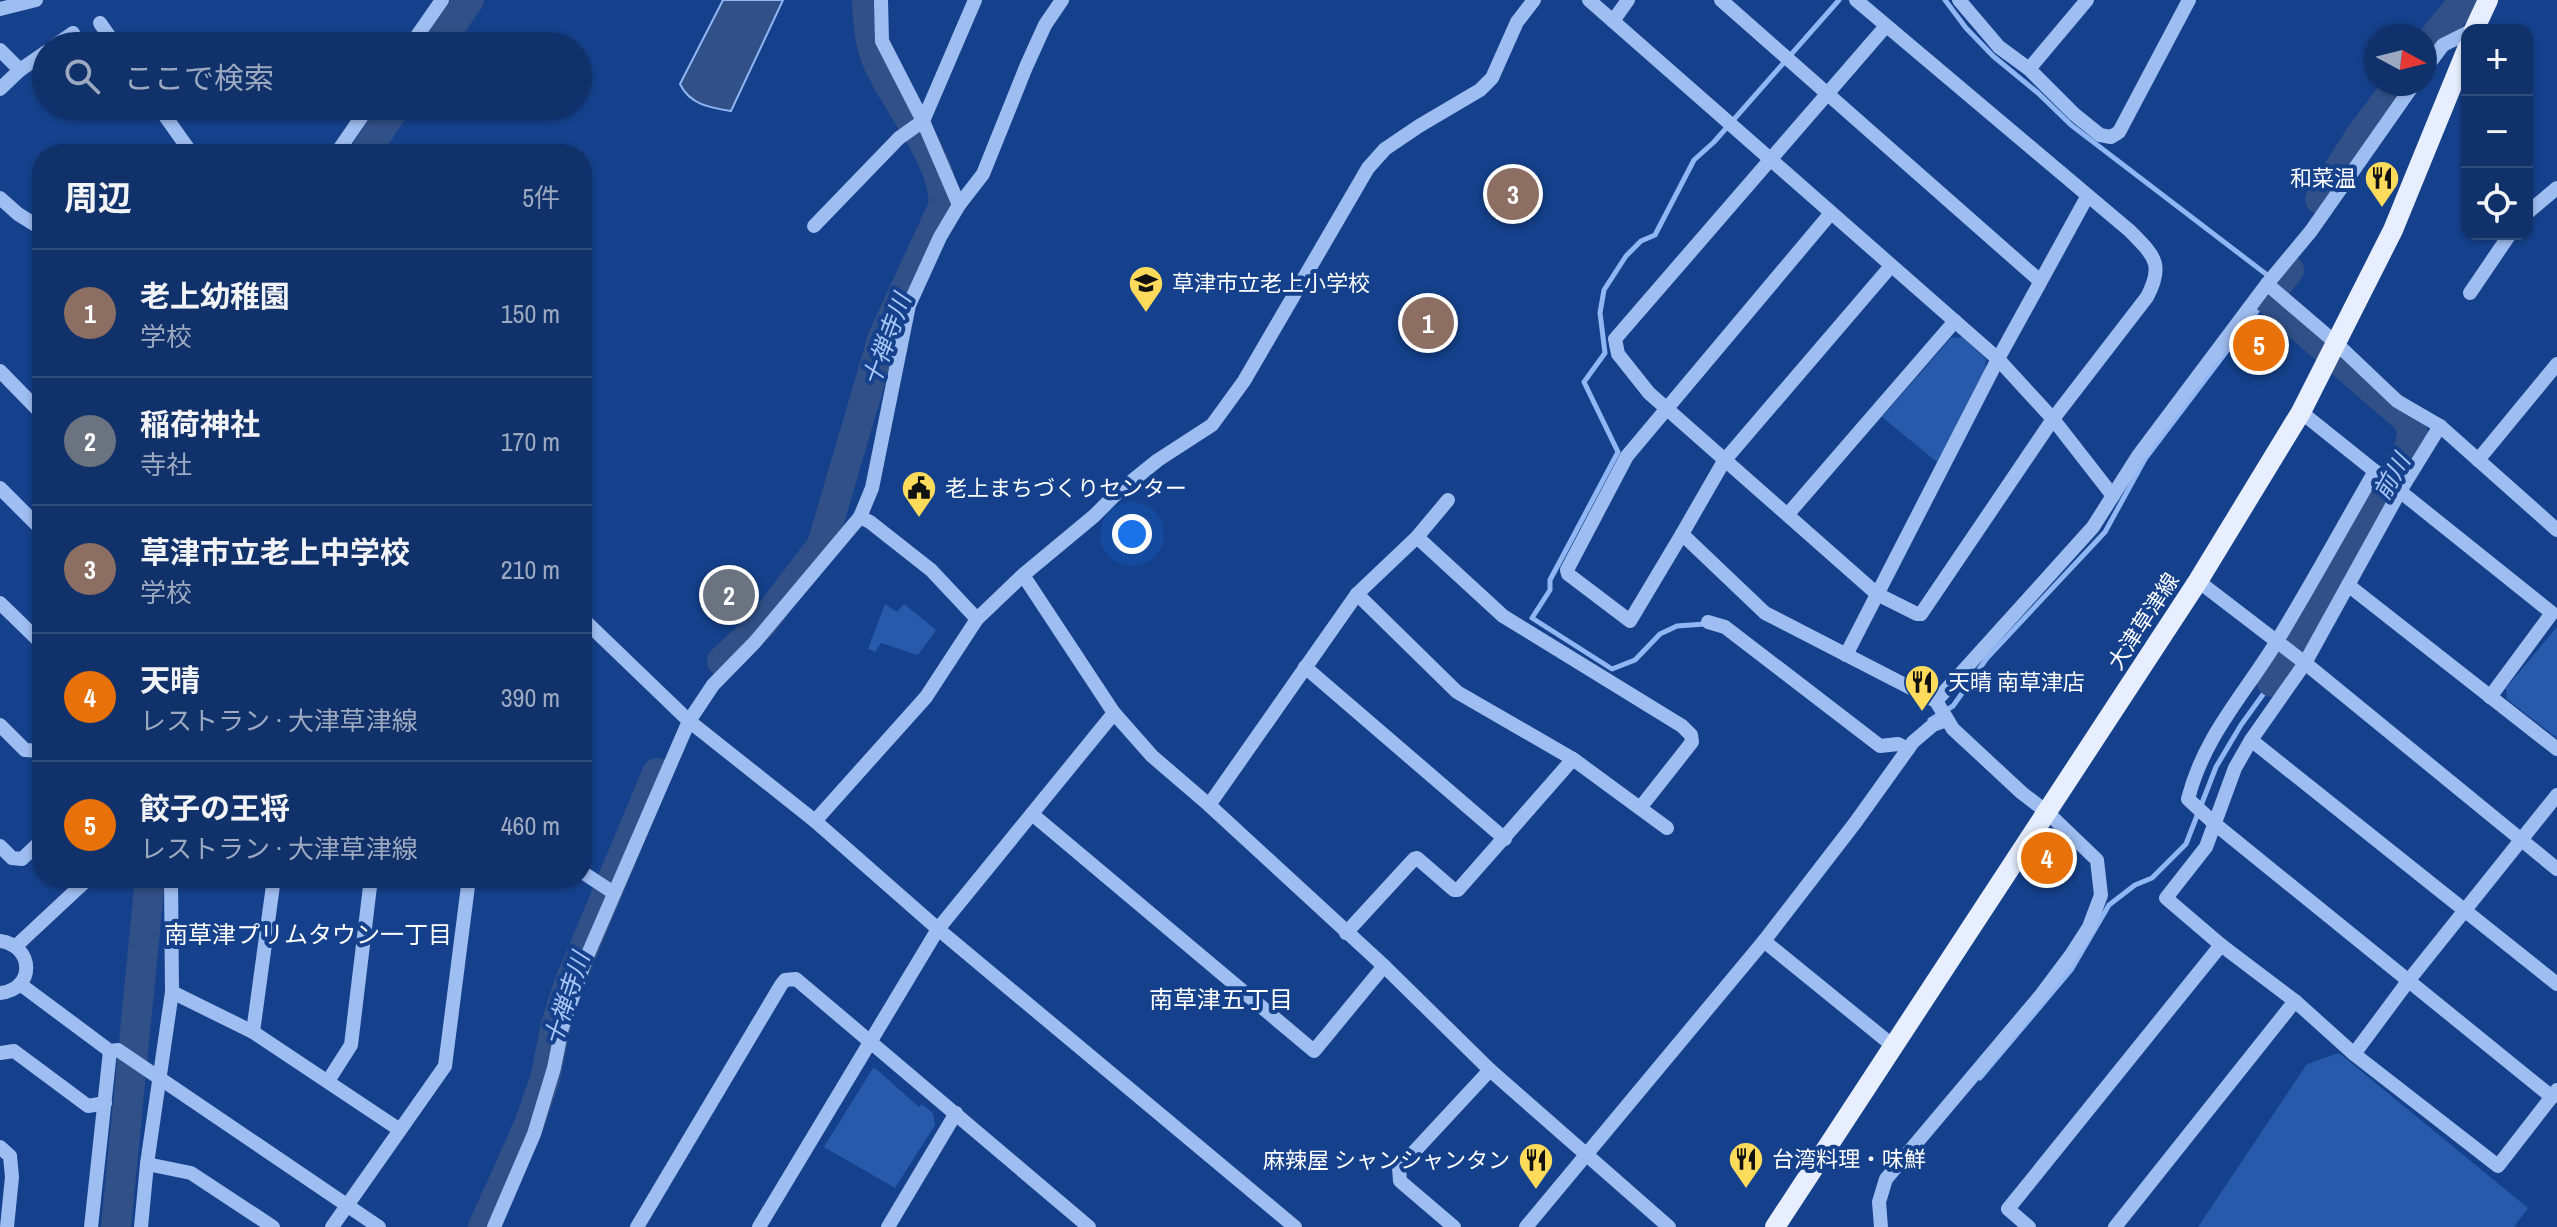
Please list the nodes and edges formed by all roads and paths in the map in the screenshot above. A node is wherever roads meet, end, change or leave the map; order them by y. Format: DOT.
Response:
graph roads {
  1 [pos="36,0"];
  2 [pos="442,0"];
  3 [pos="881,0"];
  4 [pos="975,0"];
  5 [pos="1062,0"];
  6 [pos="1534,0"];
  7 [pos="1589,0"];
  8 [pos="1628,0"];
  9 [pos="1721,0"];
  10 [pos="1856,0"];
  11 [pos="2087,0"];
  12 [pos="2189,0"];
  13 [pos="2488,0"];
  14 [pos="1966,3"];
  15 [pos="0,9"];
  16 [pos="1613,21"];
  17 [pos="100,23"];
  18 [pos="2475,24"];
  19 [pos="1886,26"];
  20 [pos="106,32"];
  21 [pos="420,32"];
  22 [pos="2461,36"];
  23 [pos="0,50"];
  24 [pos="2437,53"];
  25 [pos="32,62"];
  26 [pos="2461,64"];
  27 [pos="2029,69"];
  28 [pos="20,70"];
  29 [pos="0,89"];
  30 [pos="1827,92"];
  31 [pos="2406,96"];
  32 [pos="168,120"];
  33 [pos="359,120"];
  34 [pos="917,125"];
  35 [pos="185,144"];
  36 [pos="343,144"];
  37 [pos="1769,160"];
  38 [pos="2557,188"];
  39 [pos="2087,197"];
  40 [pos="0,198"];
  41 [pos="959,205"];
  42 [pos="2533,208"];
  43 [pos="1831,213"];
  44 [pos="32,223"];
  45 [pos="814,226"];
  46 [pos="2506,240"];
  47 [pos="1891,266"];
  48 [pos="2040,281"];
  49 [pos="2267,284"];
  50 [pos="2470,293"];
  51 [pos="1955,321"];
  52 [pos="2336,343"];
  53 [pos="1998,359"];
  54 [pos="2557,364"];
  55 [pos="0,371"];
  56 [pos="32,404"];
  57 [pos="1666,407"];
  58 [pos="2301,412"];
  59 [pos="2053,419"];
  60 [pos="2440,426"];
  61 [pos="2478,460"];
  62 [pos="1724,461"];
  63 [pos="2378,474"];
  64 [pos="0,488"];
  65 [pos="2398,489"];
  66 [pos="2113,496"];
  67 [pos="1448,500"];
  68 [pos="1788,514"];
  69 [pos="860,517"];
  70 [pos="32,520"];
  71 [pos="2557,530"];
  72 [pos="1682,534"];
  73 [pos="1417,537"];
  74 [pos="1023,575"];
  75 [pos="2198,581"];
  76 [pos="2348,585"];
  77 [pos="1357,594"];
  78 [pos="1877,594"];
  79 [pos="0,603"];
  80 [pos="977,619"];
  81 [pos="1708,622"];
  82 [pos="592,628"];
  83 [pos="32,634"];
  84 [pos="2276,642"];
  85 [pos="1846,655"];
  86 [pos="2305,663"];
  87 [pos="1305,667"];
  88 [pos="2490,697"];
  89 [pos="1936,701"];
  90 [pos="1114,713"];
  91 [pos="1947,720"];
  92 [pos="689,721"];
  93 [pos="0,725"];
  94 [pos="2251,740"];
  95 [pos="1908,749"];
  96 [pos="2557,749"];
  97 [pos="32,750"];
  98 [pos="1573,759"];
  99 [pos="2557,795"];
  100 [pos="1209,805"];
  101 [pos="1640,808"];
  102 [pos="2048,813"];
  103 [pos="1032,814"];
  104 [pos="815,821"];
  105 [pos="2215,824"];
  106 [pos="1667,828"];
  107 [pos="2520,838"];
  108 [pos="1505,839"];
  109 [pos="0,846"];
  110 [pos="32,850"];
  111 [pos="2557,869"];
  112 [pos="592,880"];
  113 [pos="78,888"];
  114 [pos="171,888"];
  115 [pos="273,888"];
  116 [pos="370,888"];
  117 [pos="468,888"];
  118 [pos="614,893"];
  119 [pos="2465,912"];
  120 [pos="938,929"];
  121 [pos="1346,933"];
  122 [pos="0,941"];
  123 [pos="1764,941"];
  124 [pos="2221,945"];
  125 [pos="16,946"];
  126 [pos="1384,966"];
  127 [pos="2409,980"];
  128 [pos="20,984"];
  129 [pos="2557,984"];
  130 [pos="172,992"];
  131 [pos="0,993"];
  132 [pos="2295,1001"];
  133 [pos="253,1032"];
  134 [pos="871,1041"];
  135 [pos="1892,1045"];
  136 [pos="114,1050"];
  137 [pos="0,1053"];
  138 [pos="2354,1054"];
  139 [pos="1490,1070"];
  140 [pos="161,1078"];
  141 [pos="328,1081"];
  142 [pos="2554,1093"];
  143 [pos="105,1103"];
  144 [pos="956,1113"];
  145 [pos="400,1130"];
  146 [pos="0,1147"];
  147 [pos="1586,1154"];
  148 [pos="147,1164"];
  149 [pos="347,1206"];
  150 [pos="7,1227"];
  151 [pos="91,1227"];
  152 [pos="141,1227"];
  153 [pos="273,1227"];
  154 [pos="332,1227"];
  155 [pos="379,1227"];
  156 [pos="494,1227"];
  157 [pos="637,1227"];
  158 [pos="759,1227"];
  159 [pos="888,1227"];
  160 [pos="1089,1227"];
  161 [pos="1295,1227"];
  162 [pos="1454,1227"];
  163 [pos="1526,1227"];
  164 [pos="1669,1227"];
  165 [pos="1775,1227"];
  166 [pos="1881,1227"];
  167 [pos="2029,1227"];
  168 [pos="2115,1227"];
  1 -- 15 [label="street"];
  2 -- 21 [label="street"];
  3 -- 34 [label="street"];
  4 -- 34 [label="street"];
  5 -- 41 [label="street"];
  6 -- 74 [label="street"];
  7 -- 16 [label="street"];
  8 -- 16 [label="street"];
  9 -- 30 [label="street"];
  10 -- 19 [label="street"];
  11 -- 27 [label="street"];
  12 -- 27 [label="street"];
  13 -- 18 [label="main road"];
  14 -- 27 [label="street"];
  16 -- 37 [label="street"];
  17 -- 20 [label="street"];
  19 -- 30 [label="street"];
  19 -- 39 [label="street"];
  22 -- 24 [label="street"];
  23 -- 28 [label="street"];
  25 -- 28 [label="street"];
  26 -- 52 [label="main road, 大津草津線"];
  28 -- 29 [label="street"];
  30 -- 37 [label="street"];
  30 -- 48 [label="street"];
  31 -- 49 [label="street"];
  32 -- 35 [label="street"];
  33 -- 36 [label="street"];
  34 -- 41 [label="street"];
  34 -- 45 [label="street"];
  37 -- 43 [label="street"];
  37 -- 57 [label="street"];
  38 -- 42 [label="street"];
  39 -- 48 [label="street"];
  39 -- 59 [label="street"];
  40 -- 44 [label="street"];
  41 -- 69 [label="street"];
  43 -- 47 [label="street"];
  43 -- 57 [label="street"];
  46 -- 50 [label="street"];
  47 -- 51 [label="street"];
  47 -- 62 [label="street"];
  48 -- 53 [label="street"];
  49 -- 52 [label="street"];
  49 -- 66 [label="street"];
  51 -- 53 [label="street"];
  51 -- 68 [label="street"];
  52 -- 58 [label="main road, 大津草津線"];
  52 -- 60 [label="street"];
  53 -- 59 [label="street"];
  53 -- 78 [label="street"];
  54 -- 61 [label="street"];
  55 -- 56 [label="street"];
  57 -- 62 [label="street"];
  57 -- 72 [label="street"];
  58 -- 63 [label="street"];
  58 -- 75 [label="main road, 大津草津線"];
  59 -- 66 [label="street"];
  59 -- 78 [label="street"];
  60 -- 61 [label="street"];
  60 -- 65 [label="street"];
  61 -- 71 [label="street"];
  62 -- 68 [label="street"];
  62 -- 72 [label="street"];
  63 -- 65 [label="street"];
  63 -- 84 [label="street"];
  64 -- 70 [label="street"];
  65 -- 76 [label="street"];
  65 -- 88 [label="street"];
  66 -- 89 [label="street"];
  67 -- 73 [label="street"];
  68 -- 78 [label="street"];
  69 -- 80 [label="street"];
  69 -- 92 [label="street"];
  72 -- 85 [label="street"];
  73 -- 77 [label="street"];
  73 -- 101 [label="street"];
  74 -- 80 [label="street"];
  74 -- 90 [label="street"];
  75 -- 84 [label="street"];
  75 -- 102 [label="main road, 大津草津線"];
  76 -- 86 [label="street"];
  76 -- 88 [label="street"];
  77 -- 87 [label="street"];
  77 -- 98 [label="street"];
  78 -- 85 [label="street"];
  79 -- 83 [label="street"];
  80 -- 104 [label="street"];
  81 -- 95 [label="street"];
  82 -- 92 [label="street"];
  84 -- 86 [label="street"];
  84 -- 105 [label="street"];
  85 -- 89 [label="street"];
  86 -- 94 [label="street"];
  86 -- 107 [label="street"];
  87 -- 100 [label="street"];
  87 -- 108 [label="street"];
  88 -- 96 [label="street"];
  89 -- 91 [label="street"];
  90 -- 100 [label="street"];
  90 -- 103 [label="street"];
  91 -- 95 [label="street"];
  91 -- 102 [label="street"];
  92 -- 104 [label="street"];
  92 -- 118 [label="street"];
  93 -- 97 [label="street"];
  94 -- 105 [label="street"];
  94 -- 119 [label="street"];
  95 -- 123 [label="street"];
  98 -- 101 [label="street"];
  98 -- 108 [label="street"];
  99 -- 107 [label="street"];
  100 -- 121 [label="street"];
  101 -- 106 [label="street"];
  102 -- 135 [label="main road, 大津草津線"];
  102 -- 166 [label="street"];
  103 -- 120 [label="street"];
  103 -- 126 [label="street"];
  104 -- 120 [label="street"];
  105 -- 124 [label="street"];
  105 -- 127 [label="street"];
  107 -- 111 [label="street"];
  107 -- 119 [label="street"];
  108 -- 121 [label="street"];
  109 -- 110 [label="street"];
  112 -- 118 [label="street"];
  113 -- 125 [label="street"];
  114 -- 130 [label="street"];
  115 -- 133 [label="street"];
  116 -- 141 [label="street"];
  117 -- 145 [label="street"];
  118 -- 156 [label="street"];
  119 -- 127 [label="street"];
  119 -- 129 [label="street"];
  120 -- 134 [label="street"];
  120 -- 161 [label="street"];
  121 -- 126 [label="street"];
  122 -- 125 [label="street"];
  123 -- 135 [label="street"];
  123 -- 147 [label="street"];
  124 -- 132 [label="street"];
  124 -- 167 [label="street"];
  125 -- 128 [label="street"];
  126 -- 139 [label="street"];
  127 -- 138 [label="street"];
  127 -- 142 [label="street"];
  128 -- 131 [label="street"];
  128 -- 136 [label="street"];
  130 -- 133 [label="street"];
  130 -- 140 [label="street"];
  132 -- 138 [label="street"];
  132 -- 168 [label="street"];
  133 -- 141 [label="street"];
  134 -- 144 [label="street"];
  134 -- 157 [label="street"];
  134 -- 158 [label="street"];
  135 -- 165 [label="main road, 大津草津線"];
  136 -- 140 [label="street"];
  136 -- 143 [label="street"];
  137 -- 143 [label="street"];
  138 -- 142 [label="street"];
  139 -- 147 [label="street"];
  139 -- 162 [label="street"];
  140 -- 148 [label="street"];
  140 -- 149 [label="street"];
  141 -- 145 [label="street"];
  143 -- 151 [label="street"];
  144 -- 159 [label="street"];
  144 -- 160 [label="street"];
  145 -- 149 [label="street"];
  146 -- 150 [label="street"];
  147 -- 163 [label="street"];
  147 -- 164 [label="street"];
  148 -- 152 [label="street"];
  148 -- 153 [label="street"];
  149 -- 154 [label="street"];
  149 -- 155 [label="street"];
}
